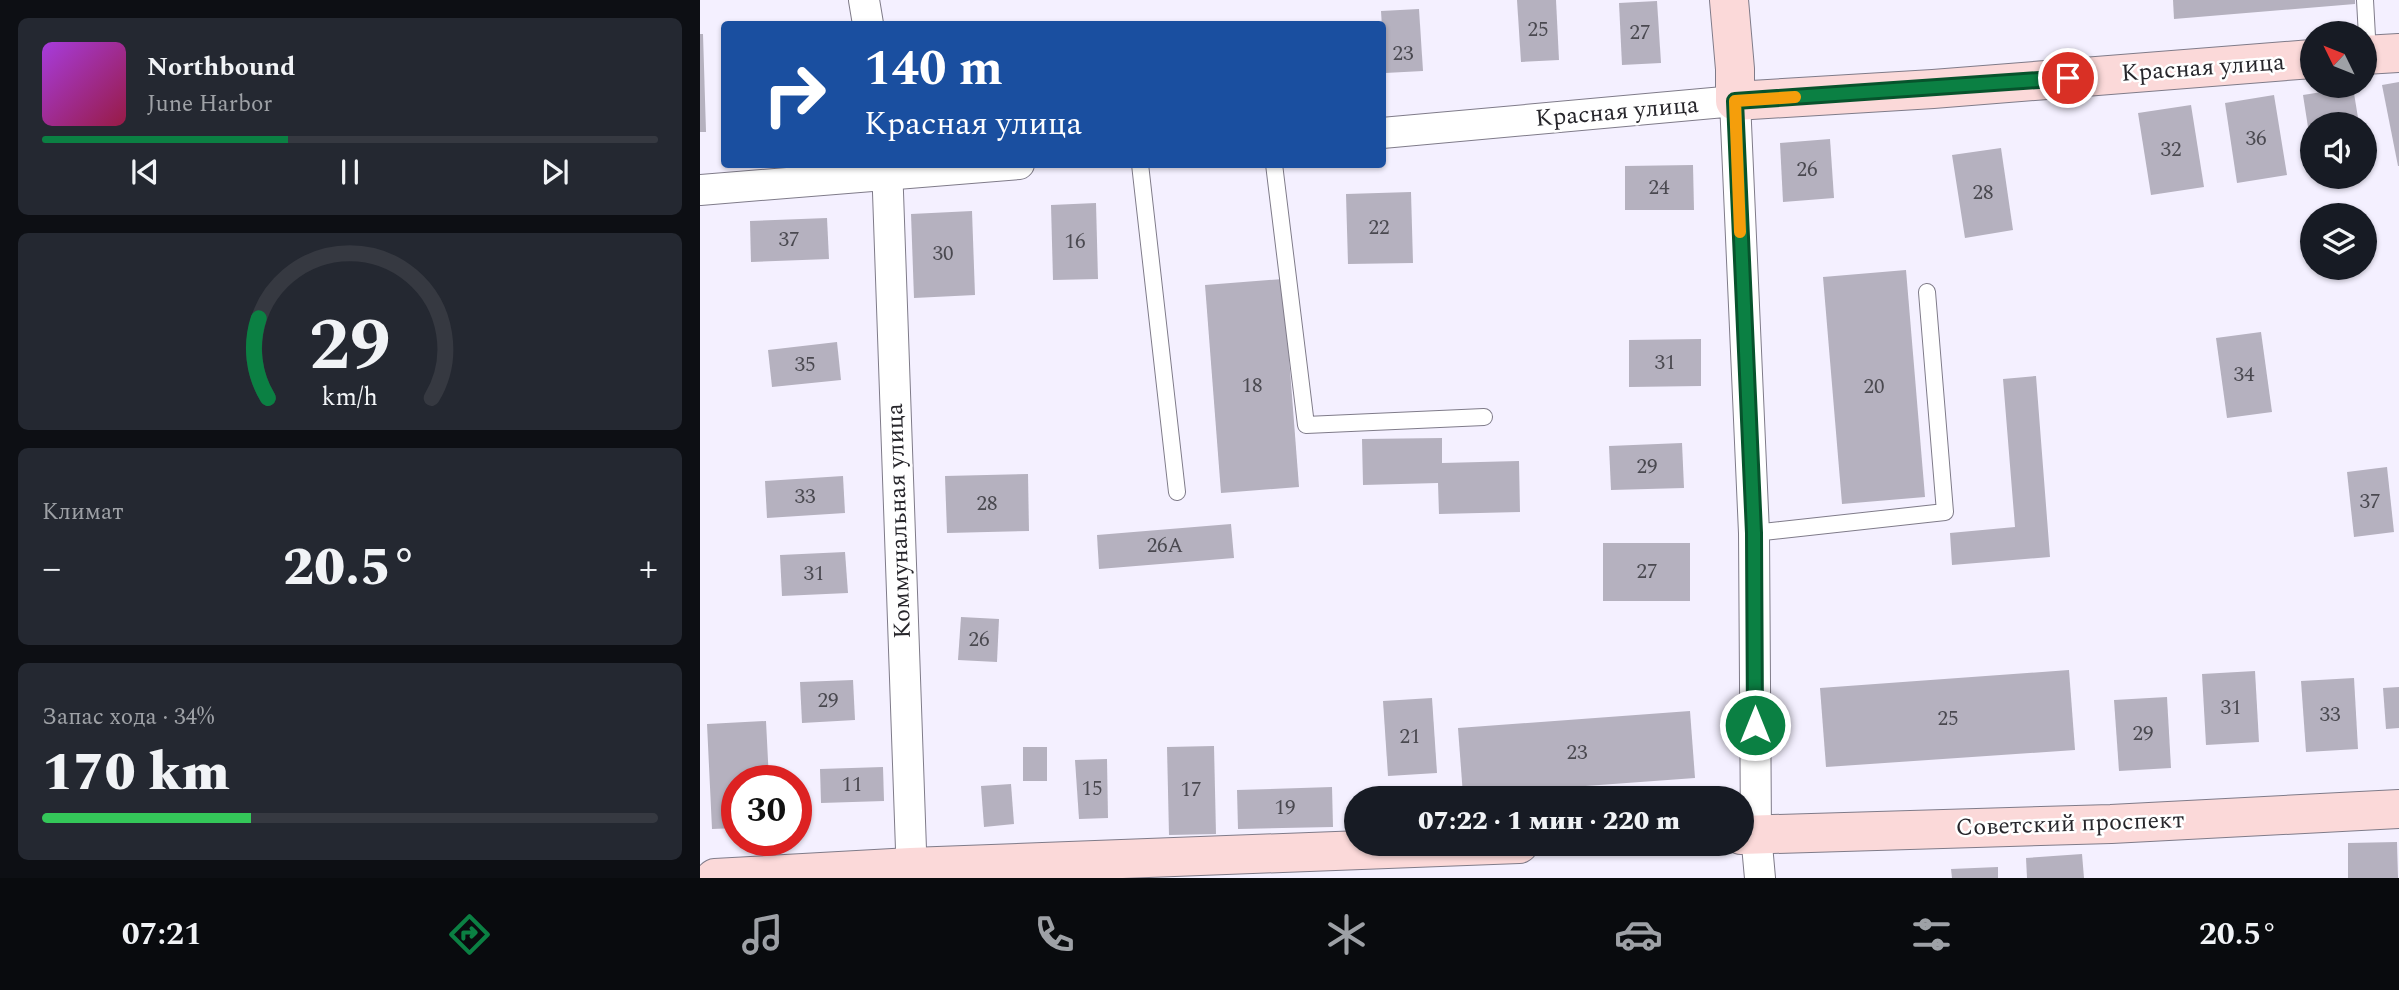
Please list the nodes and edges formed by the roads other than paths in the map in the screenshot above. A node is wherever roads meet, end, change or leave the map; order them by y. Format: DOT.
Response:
graph roads {
  1 [pos="864,0"];
  2 [pos="1729,0"];
  3 [pos="2364,0"];
  4 [pos="868,21"];
  5 [pos="2369,21"];
  6 [pos="2300,60"];
  7 [pos="1735,101"];
  8 [pos="1386,133"];
  9 [pos="931,168"];
  10 [pos="1140,168"];
  11 [pos="1274,168"];
  12 [pos="887,170"];
  13 [pos="700,190"];
  14 [pos="1927,292"];
  15 [pos="1484,417"];
  16 [pos="1177,492"];
  17 [pos="1754,533"];
  18 [pos="1750,786"];
  19 [pos="2399,809"];
  20 [pos="1754,835"];
  21 [pos="1344,852"];
  22 [pos="1754,855"];
  23 [pos="911,873"];
  24 [pos="715,878"];
  25 [pos="1760,878"];
  1 -- 4 [label="street"];
  2 -- 7 [label="street"];
  3 -- 5 [label="lane"];
  6 -- 7 [label="street, Красная улица"];
  7 -- 8 [label="street, Красная улица"];
  7 -- 17 [label="street"];
  9 -- 12 [label="street"];
  10 -- 16 [label="lane"];
  11 -- 15 [label="lane"];
  12 -- 13 [label="street"];
  12 -- 23 [label="street, Коммунальная улица"];
  14 -- 17 [label="lane"];
  17 -- 18 [label="street"];
  19 -- 20 [label="street, Советский проспект"];
  21 -- 23 [label="street"];
  22 -- 25 [label="street"];
  23 -- 24 [label="street"];
}
